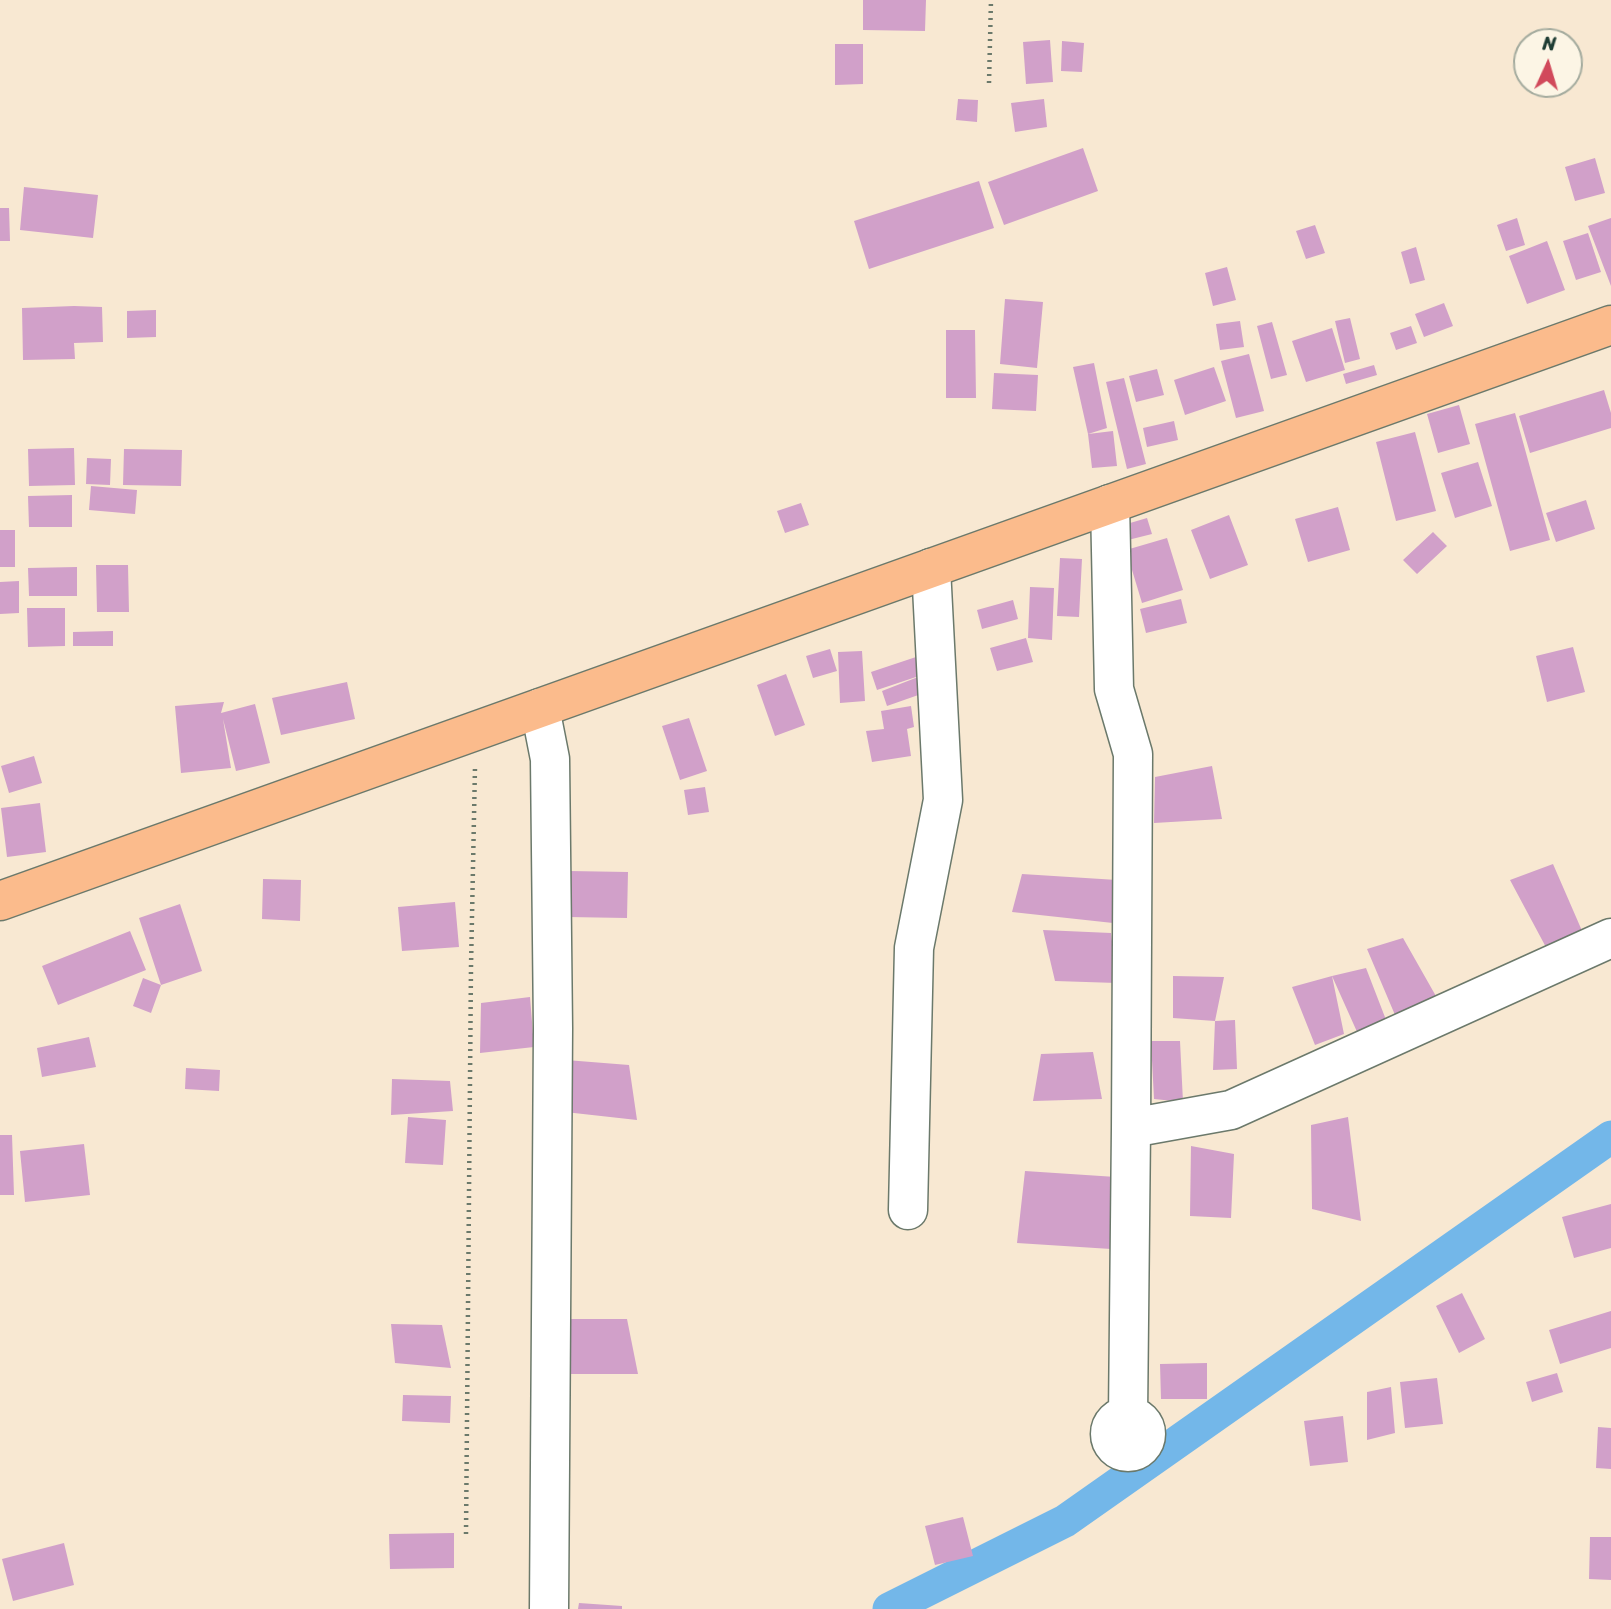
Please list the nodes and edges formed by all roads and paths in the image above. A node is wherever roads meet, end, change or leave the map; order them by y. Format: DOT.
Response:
graph roads {
  1 [pos="990,0"];
  2 [pos="989,83"];
  3 [pos="1611,326"];
  4 [pos="1110,504"];
  5 [pos="931,568"];
  6 [pos="540,708"];
  7 [pos="476,731"];
  8 [pos="0,901"];
  9 [pos="1611,938"];
  10 [pos="1132,1128"];
  11 [pos="908,1210"];
  12 [pos="1128,1416"];
  13 [pos="466,1534"];
  14 [pos="549,1609"];
  1 -- 2 [label="path"];
  3 -- 4 [label="main road"];
  4 -- 5 [label="main road"];
  4 -- 10 [label="street"];
  5 -- 6 [label="main road"];
  5 -- 11 [label="street"];
  6 -- 7 [label="main road"];
  6 -- 14 [label="street"];
  7 -- 8 [label="main road"];
  7 -- 13 [label="path"];
  9 -- 10 [label="street"];
  10 -- 12 [label="street"];
}
